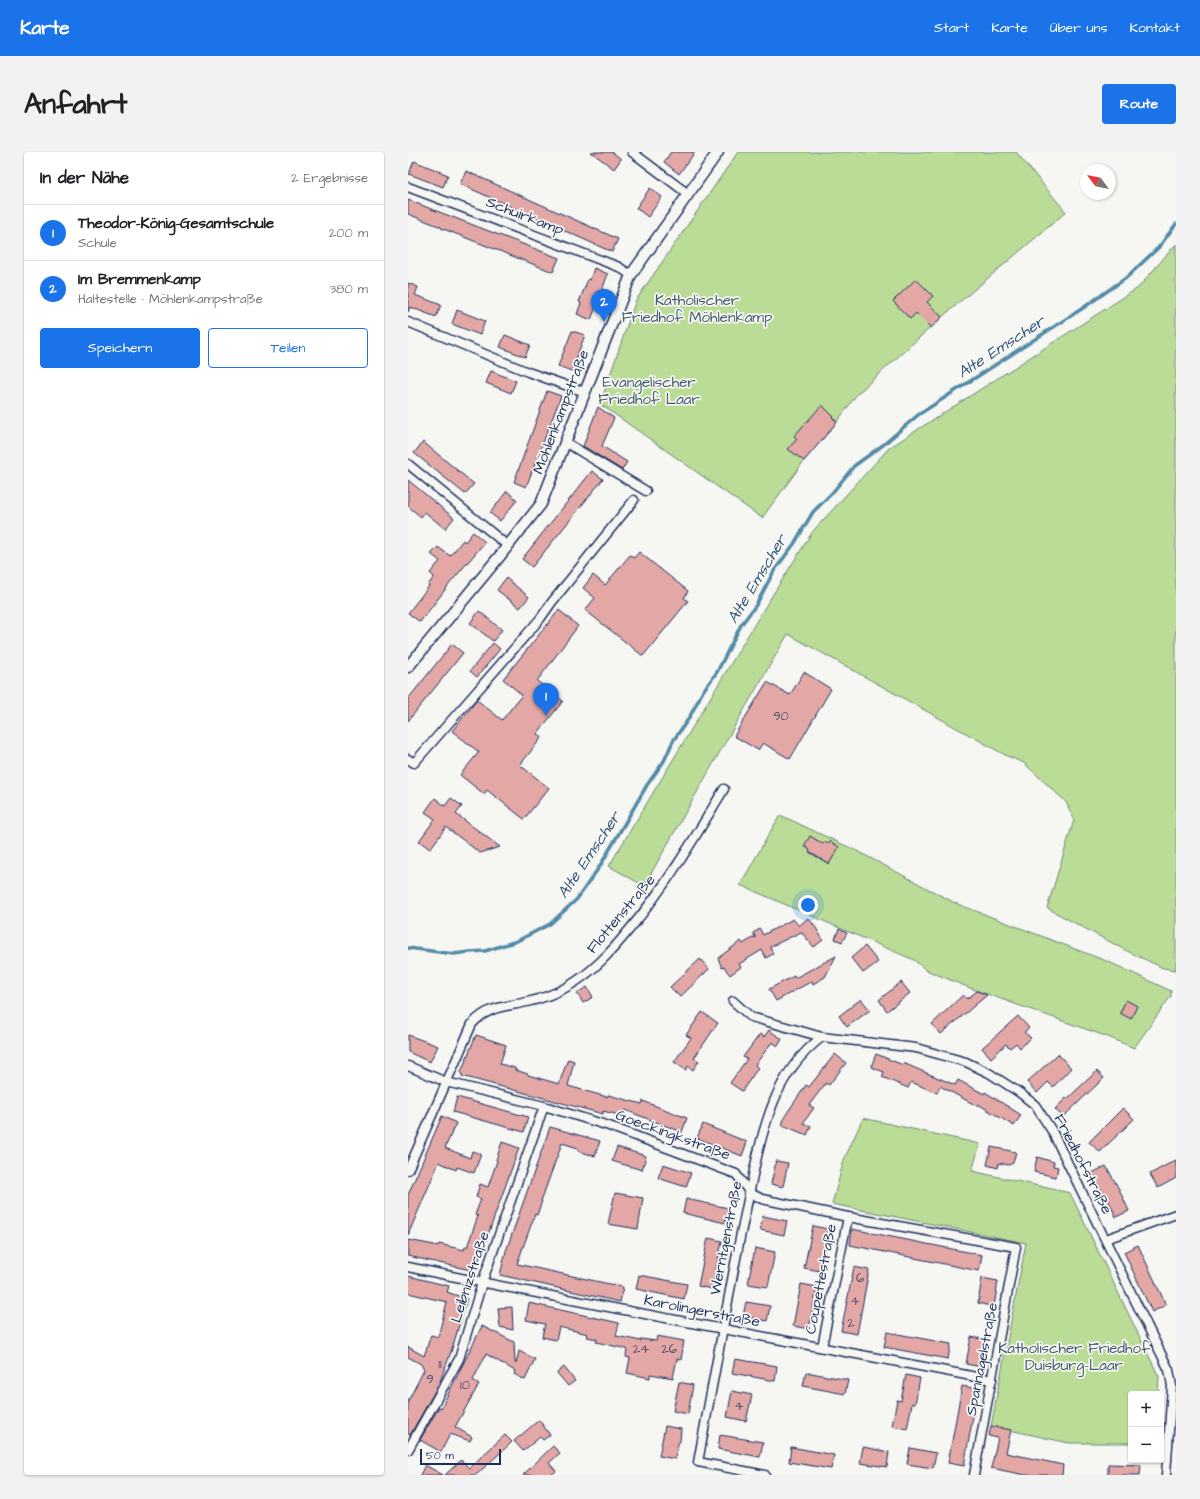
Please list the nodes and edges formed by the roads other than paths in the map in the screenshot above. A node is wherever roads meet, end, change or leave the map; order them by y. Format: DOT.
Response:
graph roads {
  1 [pos="632,152"];
  2 [pos="718,152"];
  3 [pos="408,187"];
  4 [pos="688,194"];
  5 [pos="631,275"];
  6 [pos="408,322"];
  7 [pos="585,392"];
  8 [pos="565,442"];
  9 [pos="408,464"];
  10 [pos="646,491"];
  11 [pos="634,500"];
  12 [pos="508,546"];
  13 [pos="408,667"];
  14 [pos="408,759"];
  15 [pos="724,789"];
  16 [pos="733,1001"];
  17 [pos="822,1037"];
  18 [pos="408,1066"];
  19 [pos="446,1082"];
  20 [pos="544,1106"];
  21 [pos="408,1170"];
  22 [pos="750,1193"];
  23 [pos="1176,1214"];
  24 [pos="848,1217"];
  25 [pos="1106,1239"];
  26 [pos="408,1267"];
  27 [pos="482,1283"];
  28 [pos="722,1330"];
  29 [pos="822,1347"];
  30 [pos="992,1380"];
  31 [pos="408,1450"];
  32 [pos="765,1475"];
  33 [pos="974,1475"];
  34 [pos="1166,1475"];
  1 -- 4 [label="street"];
  2 -- 4 [label="street, Möhlenkampstraße"];
  3 -- 5 [label="street, Schuirkamp"];
  4 -- 5 [label="street, Möhlenkampstraße"];
  5 -- 7 [label="street, Möhlenkampstraße"];
  6 -- 7 [label="street"];
  7 -- 8 [label="street, Möhlenkampstraße"];
  8 -- 10 [label="street"];
  8 -- 12 [label="street, Möhlenkampstraße"];
  9 -- 12 [label="street"];
  11 -- 14 [label="street"];
  12 -- 13 [label="street, Möhlenkampstraße"];
  15 -- 19 [label="street, Flottenstraße"];
  16 -- 17 [label="street, Friedhofstraße"];
  17 -- 22 [label="street, Werntgenstraße"];
  17 -- 25 [label="street, Friedhofstraße"];
  18 -- 19 [label="street, Goeckingkstraße"];
  19 -- 20 [label="street, Goeckingkstraße"];
  19 -- 21 [label="street, Flottenstraße"];
  20 -- 22 [label="street, Goeckingkstraße"];
  20 -- 27 [label="street, Leibnizstraße"];
  22 -- 24 [label="street"];
  22 -- 28 [label="street, Werntgenstraße"];
  23 -- 25 [label="street"];
  24 -- 29 [label="street, Coupettestraße"];
  24 -- 30 [label="street, Spannagelstraße"];
  25 -- 34 [label="street, Friedhofstraße"];
  26 -- 27 [label="street, Karolingerstraße"];
  27 -- 28 [label="street, Karolingerstraße"];
  27 -- 31 [label="street, Leibnizstraße"];
  28 -- 29 [label="street, Karolingerstraße"];
  28 -- 32 [label="street, Werntgenstraße"];
  29 -- 30 [label="street, Karolingerstraße"];
  30 -- 33 [label="street, Spannagelstraße"];
}
